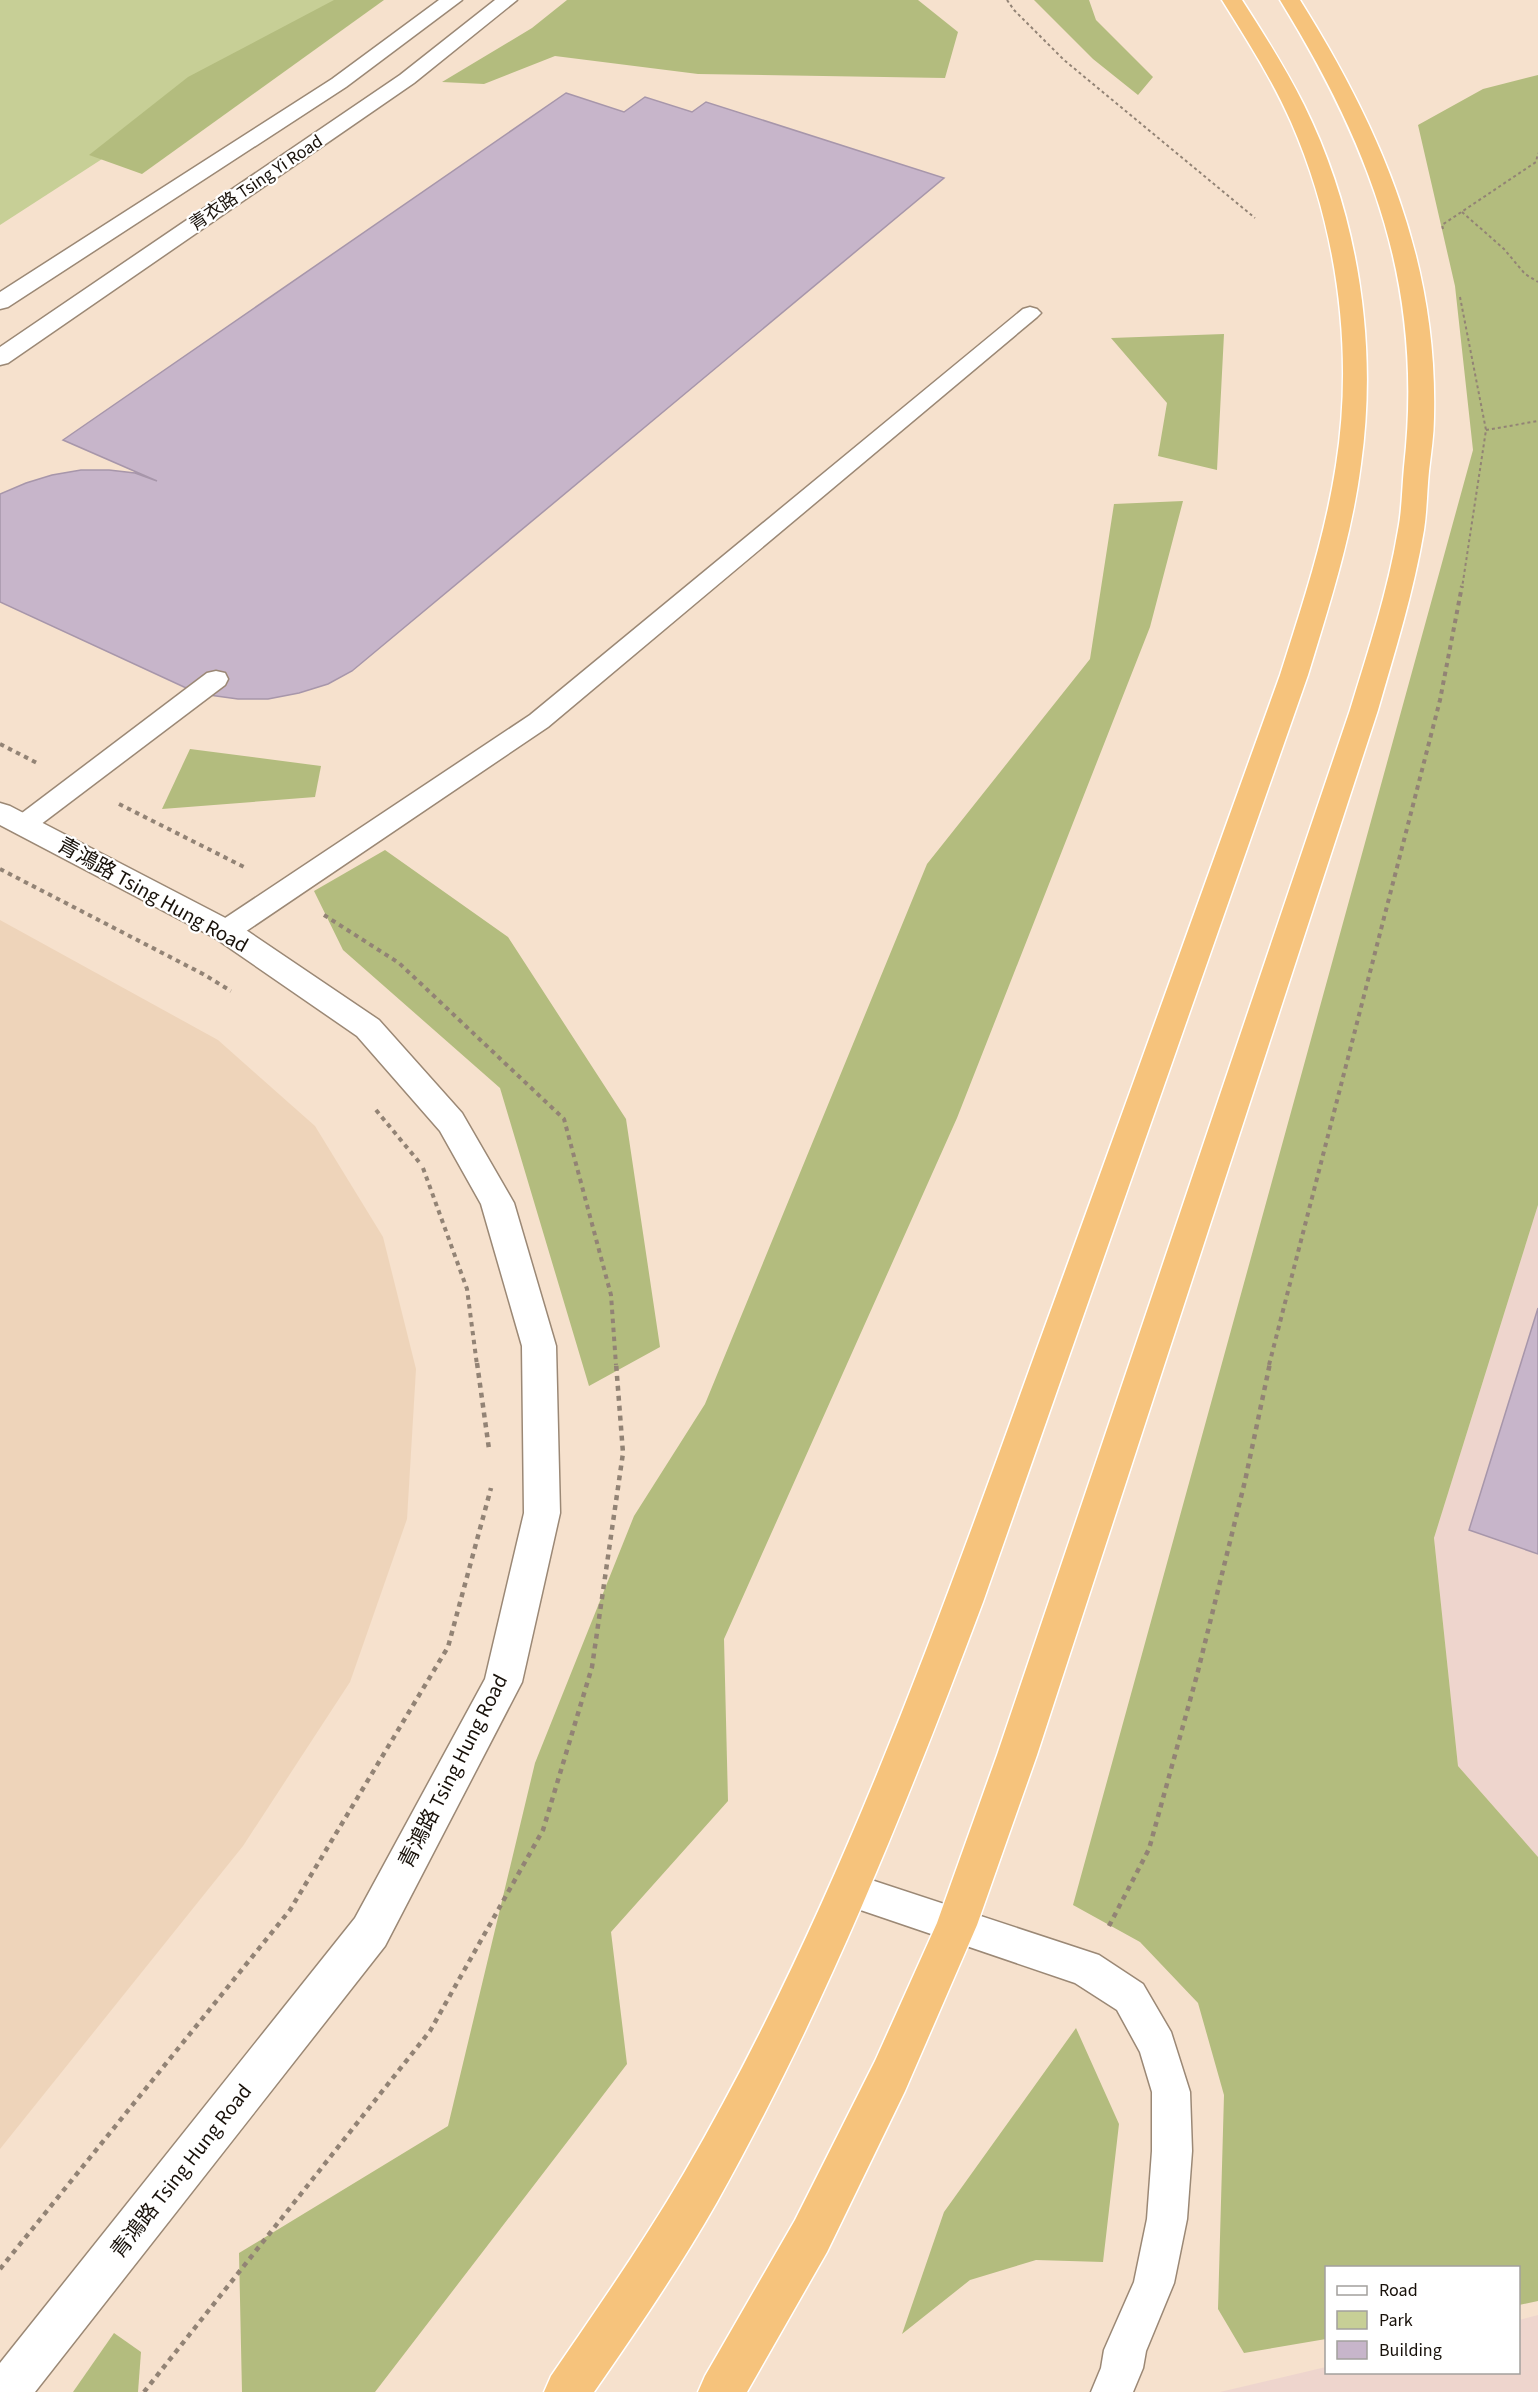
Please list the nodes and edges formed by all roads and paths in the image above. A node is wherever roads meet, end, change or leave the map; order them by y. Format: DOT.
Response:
graph roads {
  1 [pos="452,0"];
  2 [pos="507,0"];
  3 [pos="1007,0"];
  4 [pos="1232,0"];
  5 [pos="1290,0"];
  6 [pos="1538,153"];
  7 [pos="1462,212"];
  8 [pos="1255,218"];
  9 [pos="1445,236"];
  10 [pos="1538,282"];
  11 [pos="1458,292"];
  12 [pos="0,302"];
  13 [pos="1030,313"];
  14 [pos="0,358"];
  15 [pos="1538,421"];
  16 [pos="1486,430"];
  17 [pos="216,679"];
  18 [pos="0,744"];
  19 [pos="79,784"];
  20 [pos="12,819"];
  21 [pos="0,869"];
  22 [pos="287,891"];
  23 [pos="226,931"];
  24 [pos="234,992"];
  25 [pos="370,1102"];
  26 [pos="490,1455"];
  27 [pos="494,1479"];
  28 [pos="850,1890"];
  29 [pos="957,1925"];
  30 [pos="1086,1968"];
  31 [pos="0,2269"];
  32 [pos="6,2392"];
  33 [pos="144,2392"];
  34 [pos="567,2392"];
  35 [pos="721,2392"];
  36 [pos="1112,2392"];
  1 -- 12 [label="main road, 青衣路 Tsing Yi Road"];
  2 -- 14 [label="main road, 青衣路 Tsing Yi Road"];
  3 -- 8 [label="path"];
  4 -- 28 [label="highway"];
  5 -- 29 [label="highway"];
  6 -- 7 [label="path"];
  7 -- 9 [label="path"];
  7 -- 10 [label="path"];
  11 -- 16 [label="path"];
  13 -- 22 [label="lane"];
  15 -- 16 [label="path"];
  16 -- 30 [label="path"];
  17 -- 19 [label="lane"];
  18 -- 19 [label="path"];
  19 -- 20 [label="lane"];
  19 -- 22 [label="path"];
  20 -- 23 [label="main road, 青鴻路 Tsing Hung Road"];
  21 -- 24 [label="path"];
  22 -- 23 [label="lane"];
  22 -- 33 [label="path"];
  23 -- 32 [label="main road, 青鴻路 Tsing Hung Road"];
  25 -- 26 [label="path"];
  27 -- 31 [label="path"];
  28 -- 29 [label="lane"];
  28 -- 34 [label="highway"];
  29 -- 30 [label="lane"];
  29 -- 35 [label="highway"];
  30 -- 36 [label="lane"];
}
